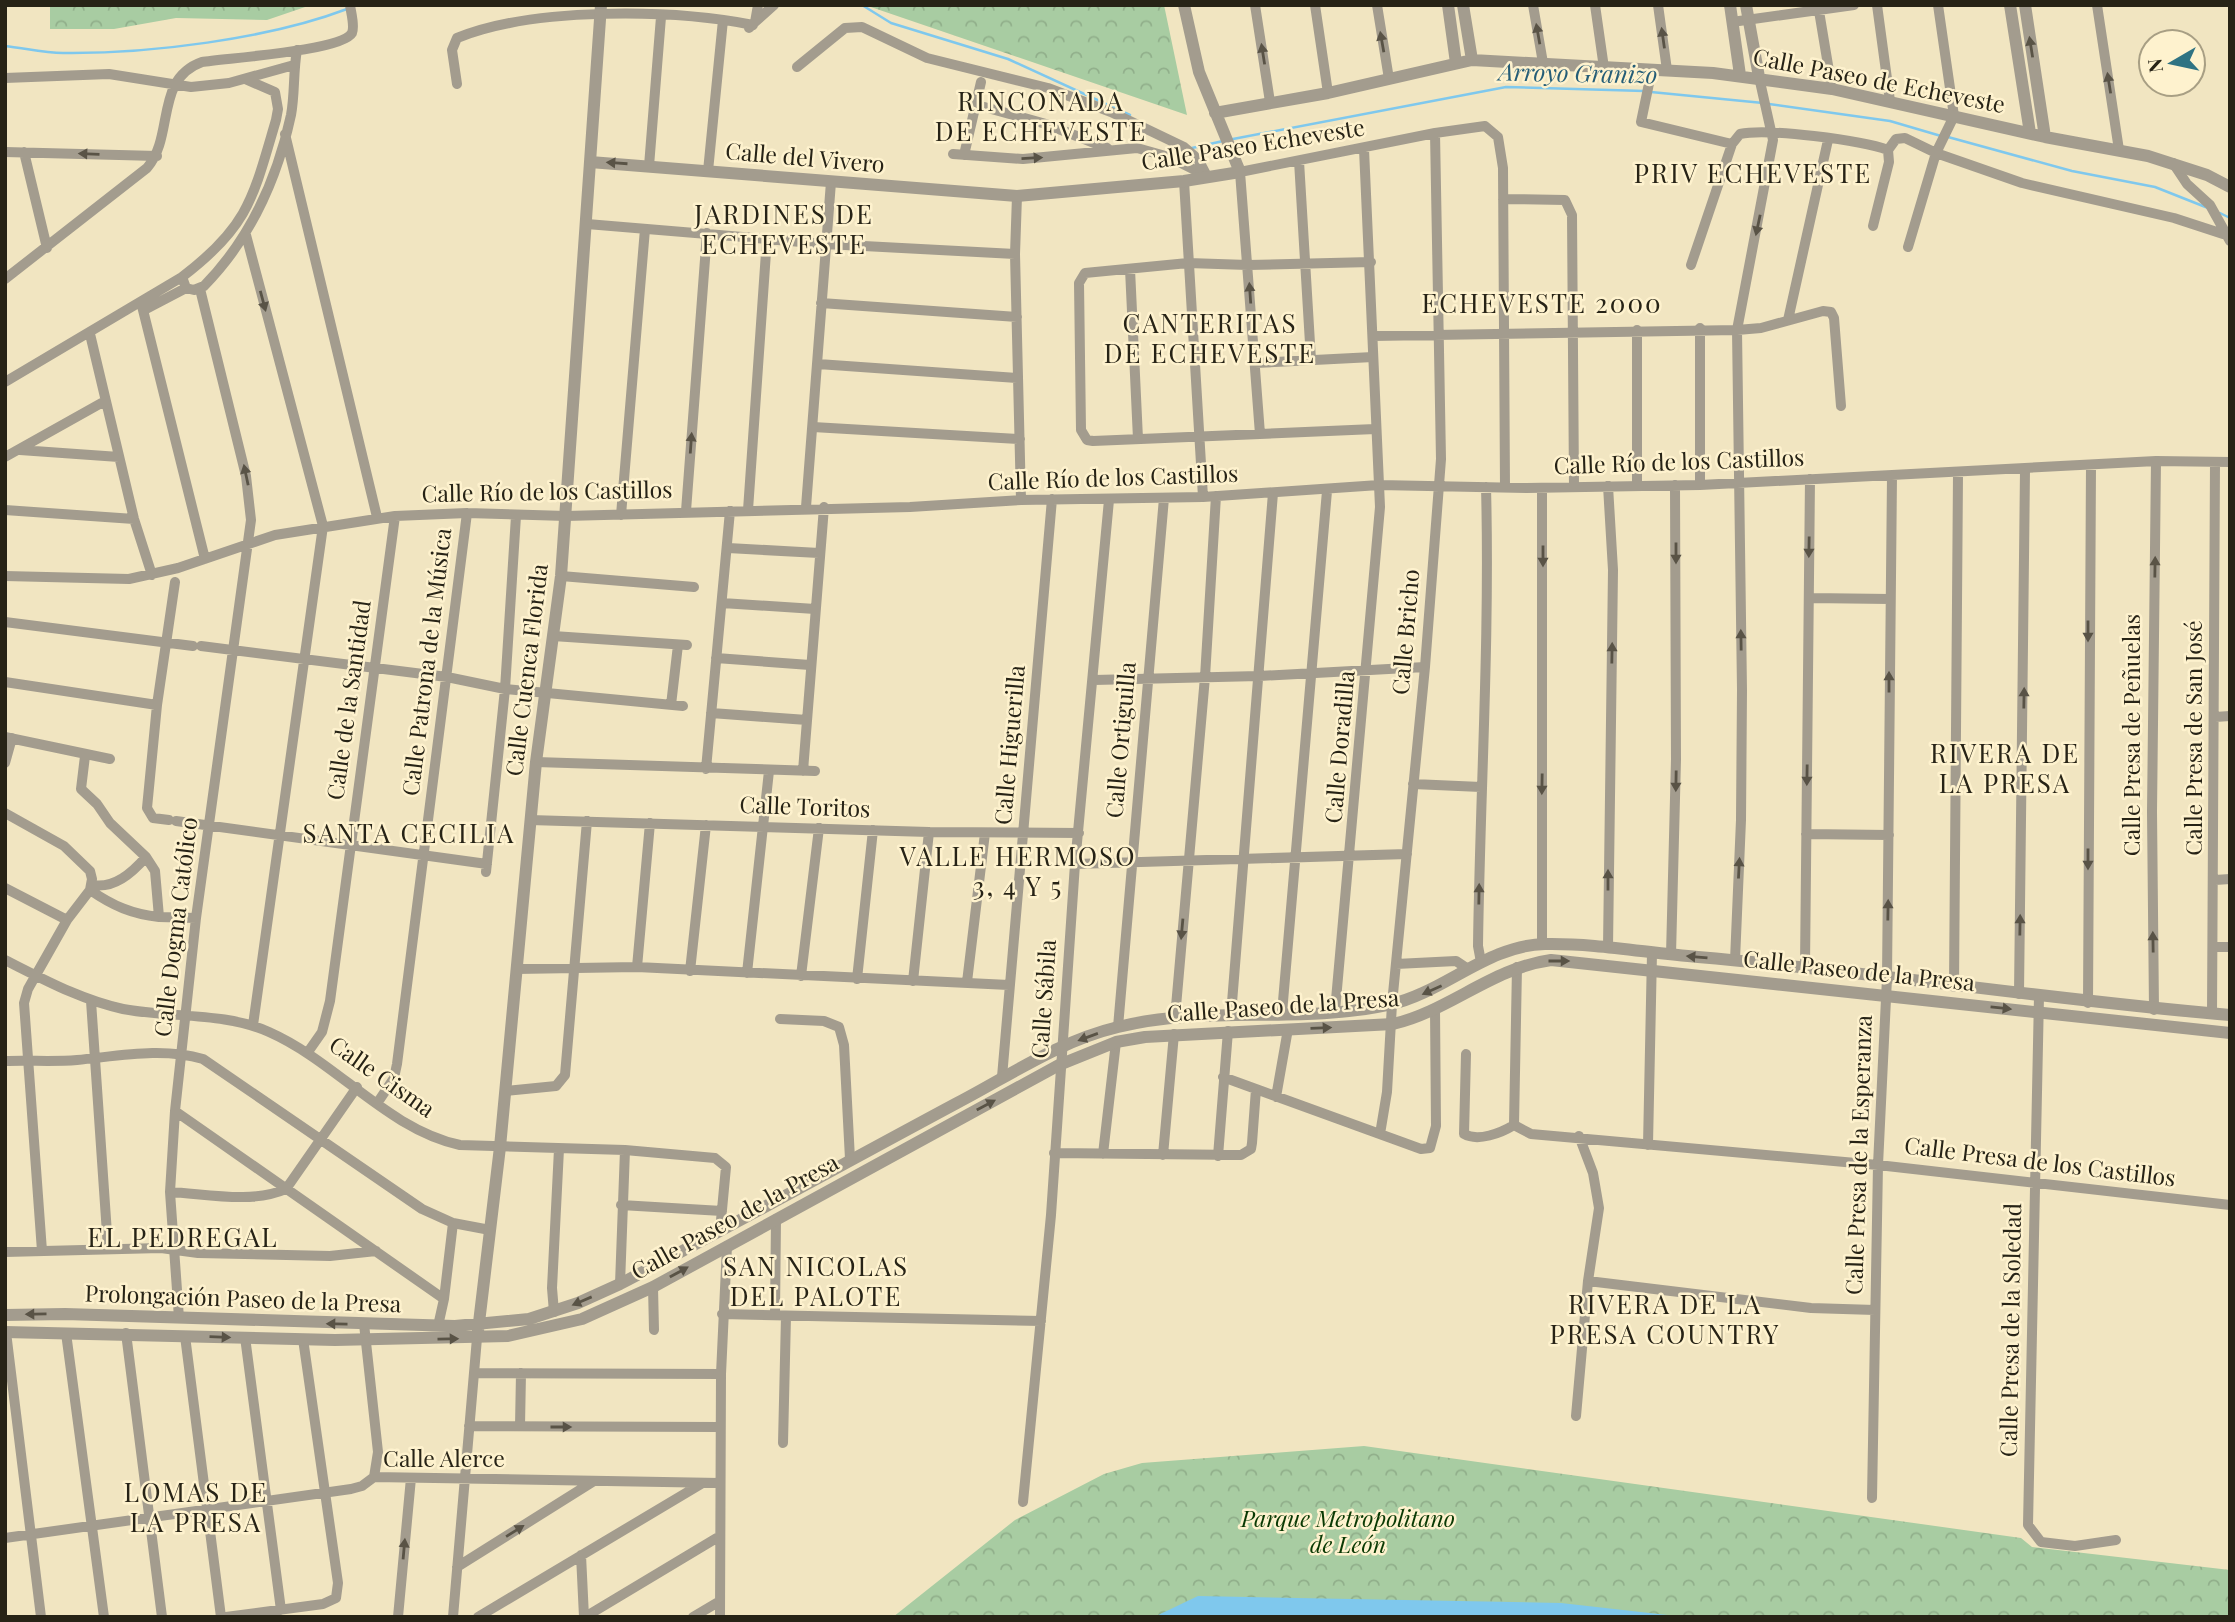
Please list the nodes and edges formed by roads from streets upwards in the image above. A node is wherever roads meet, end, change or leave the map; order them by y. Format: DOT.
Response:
graph roads {
  1 [pos="350,5"];
  2 [pos="758,5"];
  3 [pos="774,5"];
  4 [pos="1184,5"];
  5 [pos="1255,5"];
  6 [pos="1315,5"];
  7 [pos="1377,5"];
  8 [pos="1448,5"];
  9 [pos="1463,5"];
  10 [pos="1533,5"];
  11 [pos="1595,5"];
  12 [pos="1658,5"];
  13 [pos="1730,5"];
  14 [pos="1746,5"];
  15 [pos="1854,5"];
  16 [pos="1877,5"];
  17 [pos="1938,5"];
  18 [pos="2010,5"];
  19 [pos="2025,5"];
  20 [pos="2097,5"];
  21 [pos="1818,8"];
  22 [pos="601,10"];
  23 [pos="661,17"];
  24 [pos="1749,20"];
  25 [pos="1732,22"];
  26 [pos="722,23"];
  27 [pos="754,23"];
  28 [pos="297,50"];
  29 [pos="1472,60"];
  30 [pos="1456,63"];
  31 [pos="1543,63"];
  32 [pos="294,65"];
  33 [pos="797,67"];
  34 [pos="1604,68"];
  35 [pos="1651,69"];
  36 [pos="1667,70"];
  37 [pos="1740,75"];
  38 [pos="1759,77"];
  39 [pos="5,78"];
  40 [pos="245,79"];
  41 [pos="1389,79"];
  42 [pos="981,82"];
  43 [pos="457,84"];
  44 [pos="173,85"];
  45 [pos="1832,89"];
  46 [pos="1328,93"];
  47 [pos="1891,101"];
  48 [pos="1270,102"];
  49 [pos="977,105"];
  50 [pos="1215,113"];
  51 [pos="1954,116"];
  52 [pos="1772,131"];
  53 [pos="1435,132"];
  54 [pos="2030,133"];
  55 [pos="285,134"];
  56 [pos="1078,137"];
  57 [pos="2045,137"];
  58 [pos="1828,140"];
  59 [pos="1732,144"];
  60 [pos="1364,149"];
  61 [pos="1937,149"];
  62 [pos="1110,150"];
  63 [pos="1888,150"];
  64 [pos="2119,150"];
  65 [pos="5,152"];
  66 [pos="24,152"];
  67 [pos="1076,154"];
  68 [pos="157,156"];
  69 [pos="1299,161"];
  70 [pos="590,162"];
  71 [pos="2173,163"];
  72 [pos="649,166"];
  73 [pos="708,171"];
  74 [pos="1240,172"];
  75 [pos="1209,177"];
  76 [pos="1184,181"];
  77 [pos="831,182"];
  78 [pos="2230,187"];
  79 [pos="1017,196"];
  80 [pos="1503,199"];
  81 [pos="587,224"];
  82 [pos="1873,226"];
  83 [pos="645,229"];
  84 [pos="708,233"];
  85 [pos="246,236"];
  86 [pos="767,238"];
  87 [pos="2226,238"];
  88 [pos="826,244"];
  89 [pos="1908,247"];
  90 [pos="47,248"];
  91 [pos="1016,254"];
  92 [pos="1371,262"];
  93 [pos="1188,263"];
  94 [pos="1305,264"];
  95 [pos="1248,265"];
  96 [pos="1691,265"];
  97 [pos="1130,269"];
  98 [pos="5,279"];
  99 [pos="184,283"];
  100 [pos="200,289"];
  101 [pos="821,303"];
  102 [pos="143,307"];
  103 [pos="1017,317"];
  104 [pos="1788,320"];
  105 [pos="1700,328"];
  106 [pos="1637,330"];
  107 [pos="1737,330"];
  108 [pos="1574,332"];
  109 [pos="1438,333"];
  110 [pos="1505,333"];
  111 [pos="90,334"];
  112 [pos="1373,336"];
  113 [pos="1373,357"];
  114 [pos="1311,360"];
  115 [pos="1255,363"];
  116 [pos="818,364"];
  117 [pos="1017,378"];
  118 [pos="5,382"];
  119 [pos="105,401"];
  120 [pos="1841,407"];
  121 [pos="813,427"];
  122 [pos="1375,429"];
  123 [pos="1260,434"];
  124 [pos="1199,437"];
  125 [pos="1020,439"];
  126 [pos="1138,439"];
  127 [pos="19,450"];
  128 [pos="5,457"];
  129 [pos="119,457"];
  130 [pos="2156,461"];
  131 [pos="2230,462"];
  132 [pos="2216,463"];
  133 [pos="2091,465"];
  134 [pos="2025,470"];
  135 [pos="1958,474"];
  136 [pos="1892,476"];
  137 [pos="1810,479"];
  138 [pos="1739,483"];
  139 [pos="1379,485"];
  140 [pos="1438,485"];
  141 [pos="1637,485"];
  142 [pos="1675,485"];
  143 [pos="1700,485"];
  144 [pos="1608,486"];
  145 [pos="1486,487"];
  146 [pos="1504,487"];
  147 [pos="1574,487"];
  148 [pos="1542,488"];
  149 [pos="1326,491"];
  150 [pos="1273,493"];
  151 [pos="1216,496"];
  152 [pos="1203,497"];
  153 [pos="1164,498"];
  154 [pos="1052,499"];
  155 [pos="1021,500"];
  156 [pos="1109,500"];
  157 [pos="806,507"];
  158 [pos="824,507"];
  159 [pos="5,510"];
  160 [pos="748,510"];
  161 [pos="686,511"];
  162 [pos="730,511"];
  163 [pos="467,513"];
  164 [pos="621,515"];
  165 [pos="396,516"];
  166 [pos="516,516"];
  167 [pos="566,516"];
  168 [pos="377,517"];
  169 [pos="134,519"];
  170 [pos="323,526"];
  171 [pos="249,543"];
  172 [pos="728,548"];
  173 [pos="820,553"];
  174 [pos="205,559"];
  175 [pos="152,575"];
  176 [pos="5,576"];
  177 [pos="561,576"];
  178 [pos="175,582"];
  179 [pos="694,587"];
  180 [pos="1809,598"];
  181 [pos="1890,599"];
  182 [pos="722,603"];
  183 [pos="815,609"];
  184 [pos="5,622"];
  185 [pos="553,636"];
  186 [pos="165,644"];
  187 [pos="2216,650"];
  188 [pos="2230,650"];
  189 [pos="233,652"];
  190 [pos="716,658"];
  191 [pos="303,660"];
  192 [pos="810,665"];
  193 [pos="1425,667"];
  194 [pos="373,669"];
  195 [pos="1368,670"];
  196 [pos="1313,673"];
  197 [pos="1259,676"];
  198 [pos="447,677"];
  199 [pos="1205,677"];
  200 [pos="1147,678"];
  201 [pos="1094,680"];
  202 [pos="5,682"];
  203 [pos="505,689"];
  204 [pos="546,694"];
  205 [pos="157,705"];
  206 [pos="671,705"];
  207 [pos="683,706"];
  208 [pos="711,713"];
  209 [pos="2230,716"];
  210 [pos="2215,717"];
  211 [pos="807,720"];
  212 [pos="8,737"];
  213 [pos="85,755"];
  214 [pos="110,760"];
  215 [pos="536,762"];
  216 [pos="5,763"];
  217 [pos="706,769"];
  218 [pos="769,771"];
  219 [pos="1413,784"];
  220 [pos="1481,786"];
  221 [pos="5,813"];
  222 [pos="530,820"];
  223 [pos="587,821"];
  224 [pos="650,823"];
  225 [pos="208,825"];
  226 [pos="706,825"];
  227 [pos="764,827"];
  228 [pos="819,828"];
  229 [pos="873,830"];
  230 [pos="929,832"];
  231 [pos="985,833"];
  232 [pos="1024,833"];
  233 [pos="1079,833"];
  234 [pos="1806,834"];
  235 [pos="280,835"];
  236 [pos="1889,835"];
  237 [pos="351,845"];
  238 [pos="1406,854"];
  239 [pos="424,855"];
  240 [pos="1352,855"];
  241 [pos="146,857"];
  242 [pos="1294,858"];
  243 [pos="1242,859"];
  244 [pos="1188,861"];
  245 [pos="1132,863"];
  246 [pos="1075,864"];
  247 [pos="2215,880"];
  248 [pos="2230,880"];
  249 [pos="91,887"];
  250 [pos="5,888"];
  251 [pos="159,917"];
  252 [pos="195,918"];
  253 [pos="67,920"];
  254 [pos="1542,944"];
  255 [pos="2214,947"];
  256 [pos="2230,947"];
  257 [pos="1608,948"];
  258 [pos="1652,953"];
  259 [pos="1671,955"];
  260 [pos="5,960"];
  261 [pos="1735,960"];
  262 [pos="1481,962"];
  263 [pos="1396,964"];
  264 [pos="574,967"];
  265 [pos="637,967"];
  266 [pos="1517,967"];
  267 [pos="1805,967"];
  268 [pos="516,969"];
  269 [pos="1468,969"];
  270 [pos="1650,969"];
  271 [pos="690,971"];
  272 [pos="747,973"];
  273 [pos="38,976"];
  274 [pos="801,976"];
  275 [pos="1887,978"];
  276 [pos="856,979"];
  277 [pos="913,981"];
  278 [pos="967,982"];
  279 [pos="1009,985"];
  280 [pos="1954,987"];
  281 [pos="2019,993"];
  282 [pos="1884,996"];
  283 [pos="2039,996"];
  284 [pos="91,1001"];
  285 [pos="2088,1003"];
  286 [pos="1392,1004"];
  287 [pos="1435,1009"];
  288 [pos="2154,1010"];
  289 [pos="1335,1011"];
  290 [pos="2039,1012"];
  291 [pos="1282,1013"];
  292 [pos="1231,1014"];
  293 [pos="2212,1014"];
  294 [pos="2230,1016"];
  295 [pos="184,1017"];
  296 [pos="1175,1018"];
  297 [pos="780,1019"];
  298 [pos="1393,1024"];
  299 [pos="253,1025"];
  300 [pos="1118,1027"];
  301 [pos="1288,1029"];
  302 [pos="1228,1031"];
  303 [pos="2230,1033"];
  304 [pos="1174,1034"];
  305 [pos="1116,1042"];
  306 [pos="1061,1047"];
  307 [pos="308,1052"];
  308 [pos="182,1054"];
  309 [pos="1466,1054"];
  310 [pos="93,1057"];
  311 [pos="26,1060"];
  312 [pos="5,1061"];
  313 [pos="1059,1065"];
  314 [pos="1002,1077"];
  315 [pos="1223,1077"];
  316 [pos="357,1087"];
  317 [pos="1256,1090"];
  318 [pos="506,1091"];
  319 [pos="1276,1097"];
  320 [pos="378,1102"];
  321 [pos="961,1102"];
  322 [pos="175,1111"];
  323 [pos="1514,1125"];
  324 [pos="1381,1134"];
  325 [pos="895,1136"];
  326 [pos="1579,1136"];
  327 [pos="323,1139"];
  328 [pos="917,1142"];
  329 [pos="1648,1144"];
  330 [pos="500,1147"];
  331 [pos="559,1149"];
  332 [pos="625,1150"];
  333 [pos="1054,1153"];
  334 [pos="1103,1154"];
  335 [pos="1163,1154"];
  336 [pos="1218,1156"];
  337 [pos="850,1159"];
  338 [pos="1878,1165"];
  339 [pos="858,1174"];
  340 [pos="2034,1182"];
  341 [pos="286,1189"];
  342 [pos="170,1192"];
  343 [pos="621,1205"];
  344 [pos="2230,1205"];
  345 [pos="722,1211"];
  346 [pos="776,1219"];
  347 [pos="453,1223"];
  348 [pos="490,1230"];
  349 [pos="720,1231"];
  350 [pos="727,1246"];
  351 [pos="108,1248"];
  352 [pos="172,1249"];
  353 [pos="42,1251"];
  354 [pos="376,1251"];
  355 [pos="5,1252"];
  356 [pos="1588,1281"];
  357 [pos="620,1284"];
  358 [pos="653,1287"];
  359 [pos="444,1299"];
  360 [pos="1875,1310"];
  361 [pos="554,1312"];
  362 [pos="722,1314"];
  363 [pos="5,1315"];
  364 [pos="780,1316"];
  365 [pos="179,1318"];
  366 [pos="1041,1321"];
  367 [pos="364,1324"];
  368 [pos="438,1326"];
  369 [pos="654,1330"];
  370 [pos="478,1331"];
  371 [pos="6,1332"];
  372 [pos="66,1333"];
  373 [pos="126,1334"];
  374 [pos="185,1336"];
  375 [pos="245,1337"];
  376 [pos="303,1339"];
  377 [pos="365,1340"];
  378 [pos="474,1373"];
  379 [pos="521,1373"];
  380 [pos="721,1374"];
  381 [pos="1576,1416"];
  382 [pos="469,1426"];
  383 [pos="520,1426"];
  384 [pos="720,1427"];
  385 [pos="783,1443"];
  386 [pos="374,1477"];
  387 [pos="411,1478"];
  388 [pos="464,1479"];
  389 [pos="596,1480"];
  390 [pos="702,1483"];
  391 [pos="720,1483"];
  392 [pos="326,1492"];
  393 [pos="1872,1498"];
  394 [pos="267,1501"];
  395 [pos="1023,1502"];
  396 [pos="207,1509"];
  397 [pos="149,1516"];
  398 [pos="92,1525"];
  399 [pos="30,1535"];
  400 [pos="720,1536"];
  401 [pos="5,1538"];
  402 [pos="2116,1539"];
  403 [pos="582,1555"];
  404 [pos="457,1567"];
  405 [pos="720,1601"];
  406 [pos="281,1609"];
  407 [pos="41,1617"];
  408 [pos="104,1617"];
  409 [pos="163,1617"];
  410 [pos="224,1617"];
  411 [pos="398,1617"];
  412 [pos="453,1617"];
  413 [pos="478,1617"];
  414 [pos="584,1617"];
  415 [pos="693,1617"];
  416 [pos="720,1617"];
  1 -- 28 [label="street"];
  2 -- 27 [label="street"];
  3 -- 27 [label="street"];
  4 -- 50 [label="street"];
  48 -- 5 [label="street, one-way"];
  6 -- 46 [label="street"];
  41 -- 7 [label="street, one-way"];
  8 -- 30 [label="street"];
  9 -- 29 [label="street"];
  31 -- 10 [label="street, one-way"];
  11 -- 34 [label="street"];
  36 -- 12 [label="street, one-way"];
  13 -- 25 [label="street"];
  14 -- 24 [label="street"];
  15 -- 21 [label="street"];
  16 -- 47 [label="street"];
  17 -- 51 [label="street"];
  18 -- 54 [label="street"];
  57 -- 19 [label="street, one-way"];
  64 -- 20 [label="street, one-way"];
  21 -- 24 [label="street"];
  21 -- 45 [label="street"];
  22 -- 23 [label="street"];
  22 -- 43 [label="street"];
  22 -- 70 [label="street, Calle Cuenca Florida"];
  23 -- 26 [label="street"];
  23 -- 72 [label="street"];
  24 -- 25 [label="street"];
  24 -- 38 [label="street"];
  25 -- 37 [label="street"];
  26 -- 27 [label="street"];
  26 -- 73 [label="street"];
  28 -- 32 [label="street"];
  28 -- 44 [label="street"];
  29 -- 30 [label="street, Calle Paseo de Echeveste"];
  29 -- 31 [label="street, Calle Paseo de Echeveste"];
  30 -- 41 [label="street, Calle Paseo de Echeveste"];
  31 -- 34 [label="street, Calle Paseo de Echeveste"];
  32 -- 40 [label="street"];
  32 -- 55 [label="street"];
  33 -- 75 [label="street"];
  34 -- 35 [label="street, Calle Paseo de Echeveste"];
  35 -- 36 [label="street, Calle Paseo de Echeveste"];
  35 -- 59 [label="street"];
  36 -- 37 [label="street, Calle Paseo de Echeveste"];
  37 -- 38 [label="street, Calle Paseo de Echeveste"];
  38 -- 45 [label="street, Calle Paseo de Echeveste"];
  38 -- 52 [label="street"];
  39 -- 44 [label="street"];
  40 -- 44 [label="street"];
  40 -- 99 [label="street"];
  41 -- 46 [label="street, Calle Paseo de Echeveste"];
  42 -- 49 [label="street"];
  44 -- 68 [label="street"];
  45 -- 47 [label="street, Calle Paseo de Echeveste"];
  46 -- 48 [label="street, Calle Paseo de Echeveste"];
  47 -- 51 [label="street, Calle Paseo de Echeveste"];
  48 -- 50 [label="street, Calle Paseo de Echeveste"];
  49 -- 56 [label="street"];
  49 -- 67 [label="street, one-way"];
  50 -- 74 [label="street"];
  51 -- 54 [label="street, Calle Paseo de Echeveste"];
  51 -- 61 [label="street"];
  52 -- 58 [label="street"];
  52 -- 59 [label="street"];
  52 -- 107 [label="street, one-way"];
  53 -- 60 [label="street, Calle Paseo Echeveste"];
  53 -- 80 [label="street, Calle Paseo Echeveste"];
  53 -- 109 [label="street, Calle Bricho"];
  54 -- 57 [label="street, Calle Paseo de Echeveste"];
  55 -- 85 [label="street"];
  55 -- 168 [label="street"];
  56 -- 62 [label="street"];
  56 -- 67 [label="street"];
  57 -- 64 [label="street, Calle Paseo de Echeveste"];
  58 -- 63 [label="street"];
  58 -- 104 [label="street"];
  59 -- 96 [label="street"];
  60 -- 69 [label="street, Calle Paseo Echeveste"];
  60 -- 92 [label="street, Calle Doradilla"];
  61 -- 63 [label="street"];
  61 -- 87 [label="street"];
  61 -- 89 [label="street"];
  62 -- 67 [label="street"];
  62 -- 75 [label="street"];
  63 -- 82 [label="street"];
  64 -- 71 [label="street, Calle Paseo de Echeveste"];
  65 -- 66 [label="street"];
  68 -- 66 [label="street, one-way"];
  66 -- 90 [label="street"];
  68 -- 90 [label="street"];
  69 -- 74 [label="street, Calle Paseo Echeveste"];
  69 -- 94 [label="street"];
  72 -- 70 [label="street, Calle del Vivero, one-way"];
  70 -- 81 [label="street, Calle Cuenca Florida"];
  71 -- 78 [label="street, Calle Paseo de Echeveste"];
  71 -- 87 [label="street"];
  72 -- 73 [label="street, Calle del Vivero"];
  73 -- 77 [label="street, Calle del Vivero"];
  74 -- 75 [label="street, Calle Paseo Echeveste"];
  74 -- 95 [label="street"];
  75 -- 76 [label="street, Calle Paseo Echeveste"];
  76 -- 79 [label="street, Calle Paseo Echeveste"];
  76 -- 93 [label="street"];
  77 -- 79 [label="street, Calle del Vivero"];
  77 -- 88 [label="street"];
  79 -- 91 [label="street"];
  80 -- 108 [label="street"];
  80 -- 110 [label="street"];
  81 -- 83 [label="street"];
  81 -- 167 [label="street, Calle Cuenca Florida"];
  83 -- 84 [label="street"];
  83 -- 164 [label="street"];
  84 -- 86 [label="street"];
  161 -- 84 [label="street, one-way"];
  85 -- 100 [label="street"];
  85 -- 170 [label="street, one-way"];
  86 -- 88 [label="street"];
  86 -- 160 [label="street"];
  88 -- 91 [label="street"];
  88 -- 101 [label="street"];
  90 -- 98 [label="street"];
  91 -- 103 [label="street"];
  92 -- 94 [label="street"];
  92 -- 112 [label="street, Calle Doradilla"];
  93 -- 95 [label="street"];
  93 -- 97 [label="street"];
  93 -- 124 [label="street"];
  94 -- 95 [label="street"];
  94 -- 114 [label="street"];
  115 -- 95 [label="street, one-way"];
  97 -- 126 [label="street"];
  97 -- 126 [label="street"];
  99 -- 100 [label="street"];
  99 -- 102 [label="street"];
  171 -- 100 [label="street, Calle Dogma Católico, one-way"];
  101 -- 103 [label="street"];
  101 -- 116 [label="street"];
  102 -- 111 [label="street"];
  102 -- 174 [label="street"];
  103 -- 117 [label="street"];
  104 -- 107 [label="street"];
  104 -- 120 [label="street"];
  105 -- 106 [label="street"];
  105 -- 107 [label="street"];
  105 -- 143 [label="street"];
  106 -- 108 [label="street"];
  106 -- 141 [label="street"];
  107 -- 138 [label="street"];
  108 -- 110 [label="street"];
  108 -- 147 [label="street"];
  109 -- 110 [label="street"];
  109 -- 112 [label="street"];
  109 -- 140 [label="street, Calle Bricho"];
  110 -- 146 [label="street"];
  111 -- 118 [label="street"];
  111 -- 119 [label="street"];
  112 -- 113 [label="street, Calle Doradilla"];
  113 -- 114 [label="street"];
  113 -- 122 [label="street, Calle Doradilla"];
  114 -- 115 [label="street"];
  115 -- 123 [label="street"];
  116 -- 117 [label="street"];
  116 -- 121 [label="street"];
  117 -- 125 [label="street"];
  119 -- 127 [label="street"];
  119 -- 129 [label="street"];
  121 -- 125 [label="street"];
  121 -- 157 [label="street"];
  122 -- 123 [label="street"];
  122 -- 139 [label="street, Calle Doradilla"];
  123 -- 124 [label="street"];
  124 -- 126 [label="street"];
  124 -- 152 [label="street"];
  125 -- 155 [label="street"];
  127 -- 128 [label="street"];
  127 -- 129 [label="street"];
  129 -- 169 [label="street"];
  130 -- 132 [label="street, Calle Río de los Castillos"];
  130 -- 133 [label="street, Calle Río de los Castillos"];
  288 -- 130 [label="street, Calle Presa de Peñuelas, one-way"];
  131 -- 132 [label="street, Calle Río de los Castillos"];
  132 -- 187 [label="street, Calle Presa de San José"];
  133 -- 134 [label="street, Calle Río de los Castillos"];
  133 -- 285 [label="street, one-way"];
  134 -- 135 [label="street, Calle Río de los Castillos"];
  281 -- 134 [label="street, one-way"];
  135 -- 136 [label="street, Calle Río de los Castillos"];
  135 -- 280 [label="street"];
  136 -- 137 [label="street, Calle Río de los Castillos"];
  136 -- 181 [label="street, Calle Presa de la Esperanza"];
  137 -- 138 [label="street, Calle Río de los Castillos"];
  137 -- 180 [label="street, one-way"];
  138 -- 143 [label="street, Calle Río de los Castillos"];
  261 -- 138 [label="street, one-way"];
  139 -- 140 [label="street, Calle Río de los Castillos"];
  139 -- 149 [label="street, Calle Río de los Castillos"];
  139 -- 195 [label="street, Calle Doradilla"];
  140 -- 145 [label="street, Calle Río de los Castillos"];
  140 -- 193 [label="street, Calle Bricho"];
  141 -- 142 [label="street, Calle Río de los Castillos"];
  141 -- 144 [label="street, Calle Río de los Castillos"];
  142 -- 143 [label="street, Calle Río de los Castillos"];
  142 -- 259 [label="street, one-way"];
  144 -- 147 [label="street, Calle Río de los Castillos"];
  257 -- 144 [label="street, one-way"];
  145 -- 146 [label="street, Calle Río de los Castillos"];
  145 -- 220 [label="street"];
  146 -- 148 [label="street, Calle Río de los Castillos"];
  147 -- 148 [label="street, Calle Río de los Castillos"];
  148 -- 254 [label="street, one-way"];
  149 -- 150 [label="street, Calle Río de los Castillos"];
  149 -- 196 [label="street"];
  150 -- 151 [label="street, Calle Río de los Castillos"];
  150 -- 197 [label="street"];
  151 -- 152 [label="street, Calle Río de los Castillos"];
  151 -- 199 [label="street"];
  152 -- 153 [label="street, Calle Río de los Castillos"];
  153 -- 156 [label="street, Calle Río de los Castillos"];
  153 -- 200 [label="street, Calle Ortiguilla"];
  154 -- 155 [label="street, Calle Río de los Castillos"];
  154 -- 156 [label="street, Calle Río de los Castillos"];
  154 -- 232 [label="street, Calle Higuerilla"];
  155 -- 158 [label="street, Calle Río de los Castillos"];
  156 -- 201 [label="street, Calle Sábila"];
  157 -- 158 [label="street, Calle Río de los Castillos"];
  157 -- 160 [label="street, Calle Río de los Castillos"];
  158 -- 173 [label="street"];
  159 -- 169 [label="street"];
  160 -- 162 [label="street, Calle Río de los Castillos"];
  161 -- 162 [label="street, Calle Río de los Castillos"];
  161 -- 164 [label="street, Calle Río de los Castillos"];
  162 -- 172 [label="street"];
  163 -- 165 [label="street, Calle Río de los Castillos"];
  163 -- 166 [label="street, Calle Río de los Castillos"];
  163 -- 198 [label="street, Calle Patrona de la Música"];
  164 -- 167 [label="street, Calle Río de los Castillos"];
  165 -- 168 [label="street, Calle Río de los Castillos"];
  165 -- 194 [label="street, Calle de la Santidad"];
  166 -- 167 [label="street, Calle Río de los Castillos"];
  166 -- 203 [label="street"];
  167 -- 177 [label="street, Calle Cuenca Florida"];
  168 -- 170 [label="street, Calle Río de los Castillos"];
  169 -- 175 [label="street"];
  170 -- 171 [label="street, Calle Río de los Castillos"];
  170 -- 191 [label="street"];
  171 -- 174 [label="street, Calle Río de los Castillos"];
  171 -- 189 [label="street, Calle Dogma Católico"];
  172 -- 173 [label="street"];
  172 -- 182 [label="street"];
  173 -- 183 [label="street"];
  174 -- 175 [label="street, Calle Río de los Castillos"];
  175 -- 176 [label="street, Calle Río de los Castillos"];
  177 -- 179 [label="street"];
  177 -- 185 [label="street, Calle Cuenca Florida"];
  178 -- 186 [label="street"];
  180 -- 181 [label="street"];
  180 -- 234 [label="street, one-way"];
  236 -- 181 [label="street, Calle Presa de la Esperanza, one-way"];
  182 -- 183 [label="street"];
  182 -- 190 [label="street"];
  183 -- 192 [label="street"];
  184 -- 186 [label="street"];
  185 -- 204 [label="street, Calle Cuenca Florida"];
  185 -- 206 [label="street"];
  186 -- 189 [label="street"];
  186 -- 205 [label="street"];
  187 -- 188 [label="street"];
  187 -- 210 [label="street, Calle Presa de San José"];
  189 -- 191 [label="street"];
  189 -- 225 [label="street, Calle Dogma Católico"];
  190 -- 192 [label="street"];
  190 -- 208 [label="street"];
  191 -- 194 [label="street"];
  191 -- 235 [label="street"];
  192 -- 211 [label="street"];
  193 -- 195 [label="street"];
  193 -- 219 [label="street, Calle Bricho"];
  194 -- 198 [label="street"];
  194 -- 237 [label="street, Calle de la Santidad"];
  195 -- 196 [label="street"];
  195 -- 240 [label="street, Calle Doradilla"];
  196 -- 197 [label="street"];
  196 -- 242 [label="street"];
  197 -- 199 [label="street"];
  197 -- 243 [label="street"];
  198 -- 203 [label="street"];
  198 -- 239 [label="street, Calle Patrona de la Música"];
  199 -- 200 [label="street"];
  199 -- 244 [label="street"];
  200 -- 201 [label="street"];
  200 -- 245 [label="street, Calle Ortiguilla"];
  201 -- 233 [label="street, Calle Sábila"];
  202 -- 205 [label="street"];
  203 -- 204 [label="street"];
  203 -- 239 [label="street"];
  204 -- 206 [label="street"];
  204 -- 215 [label="street, Calle Cuenca Florida"];
  205 -- 225 [label="street"];
  206 -- 207 [label="street"];
  208 -- 211 [label="street"];
  208 -- 217 [label="street"];
  209 -- 210 [label="street"];
  210 -- 247 [label="street, Calle Presa de San José"];
  211 -- 218 [label="street"];
  212 -- 213 [label="street"];
  212 -- 216 [label="street"];
  213 -- 214 [label="street"];
  213 -- 241 [label="street"];
  215 -- 217 [label="street"];
  215 -- 222 [label="street, Calle Cuenca Florida"];
  217 -- 218 [label="street"];
  218 -- 227 [label="street"];
  219 -- 220 [label="street"];
  219 -- 238 [label="street, Calle Bricho"];
  262 -- 220 [label="street, one-way"];
  221 -- 249 [label="street"];
  222 -- 223 [label="street, Calle Toritos"];
  222 -- 268 [label="street, Calle Cuenca Florida"];
  223 -- 224 [label="street, Calle Toritos"];
  223 -- 264 [label="street"];
  224 -- 226 [label="street, Calle Toritos"];
  224 -- 265 [label="street"];
  225 -- 235 [label="street"];
  225 -- 252 [label="street, Calle Dogma Católico"];
  226 -- 227 [label="street, Calle Toritos"];
  226 -- 271 [label="street"];
  227 -- 228 [label="street, Calle Toritos"];
  227 -- 272 [label="street"];
  228 -- 229 [label="street, Calle Toritos"];
  228 -- 274 [label="street"];
  229 -- 230 [label="street, Calle Toritos"];
  229 -- 276 [label="street"];
  230 -- 231 [label="street, Calle Toritos"];
  230 -- 277 [label="street"];
  231 -- 232 [label="street, Calle Toritos"];
  231 -- 278 [label="street"];
  232 -- 233 [label="street, Calle Toritos"];
  232 -- 279 [label="street, Calle Higuerilla"];
  233 -- 246 [label="street, Calle Sábila"];
  234 -- 236 [label="street"];
  234 -- 267 [label="street"];
  235 -- 237 [label="street"];
  235 -- 299 [label="street"];
  275 -- 236 [label="street, Calle Presa de la Esperanza, one-way"];
  237 -- 239 [label="street"];
  237 -- 307 [label="street, Calle de la Santidad"];
  238 -- 240 [label="street"];
  238 -- 263 [label="street, Calle Bricho"];
  239 -- 320 [label="street, Calle Patrona de la Música"];
  240 -- 242 [label="street"];
  240 -- 289 [label="street, Calle Doradilla"];
  241 -- 249 [label="street"];
  241 -- 251 [label="street"];
  242 -- 243 [label="street"];
  242 -- 291 [label="street"];
  243 -- 244 [label="street"];
  243 -- 292 [label="street"];
  244 -- 245 [label="street"];
  244 -- 296 [label="street, one-way"];
  245 -- 246 [label="street"];
  245 -- 300 [label="street, Calle Ortiguilla"];
  246 -- 306 [label="street, Calle Sábila"];
  247 -- 248 [label="street"];
  247 -- 255 [label="street, Calle Presa de San José"];
  249 -- 251 [label="street"];
  249 -- 253 [label="street"];
  250 -- 253 [label="street"];
  251 -- 252 [label="street"];
  252 -- 295 [label="street, Calle Dogma Católico"];
  253 -- 273 [label="street"];
  254 -- 257 [label="street, Calle Paseo de la Presa"];
  254 -- 262 [label="street, Calle Paseo de la Presa"];
  255 -- 256 [label="street"];
  255 -- 293 [label="street, Calle Presa de San José"];
  257 -- 258 [label="street, Calle Paseo de la Presa"];
  258 -- 259 [label="street, Calle Paseo de la Presa"];
  258 -- 270 [label="street"];
  261 -- 259 [label="street, Calle Paseo de la Presa, one-way"];
  260 -- 273 [label="street, Calle Cisma"];
  261 -- 267 [label="street, Calle Paseo de la Presa"];
  262 -- 269 [label="street, Calle Paseo de la Presa"];
  263 -- 269 [label="street, Calle Paseo de la Presa"];
  263 -- 286 [label="street, Calle Bricho"];
  264 -- 265 [label="street"];
  264 -- 268 [label="street"];
  264 -- 318 [label="street"];
  265 -- 271 [label="street"];
  266 -- 270 [label="street, Calle Paseo de la Presa, one-way"];
  266 -- 287 [label="street, Calle Paseo de la Presa"];
  266 -- 323 [label="street"];
  267 -- 275 [label="street, Calle Paseo de la Presa"];
  268 -- 318 [label="street, Calle Cuenca Florida"];
  269 -- 286 [label="street, Calle Paseo de la Presa, one-way"];
  270 -- 282 [label="street, Calle Paseo de la Presa"];
  270 -- 329 [label="street"];
  271 -- 272 [label="street"];
  272 -- 274 [label="street"];
  273 -- 284 [label="street, Calle Cisma"];
  273 -- 311 [label="street"];
  274 -- 276 [label="street"];
  275 -- 280 [label="street, Calle Paseo de la Presa"];
  275 -- 282 [label="street, Calle Presa de la Esperanza"];
  276 -- 277 [label="street"];
  277 -- 278 [label="street"];
  278 -- 279 [label="street"];
  279 -- 314 [label="street, Calle Higuerilla"];
  280 -- 281 [label="street, Calle Paseo de la Presa"];
  281 -- 283 [label="street, Calle Paseo de la Presa"];
  282 -- 290 [label="street, Calle Paseo de la Presa, one-way"];
  282 -- 338 [label="street, Calle Presa de la Esperanza"];
  283 -- 285 [label="street, Calle Paseo de la Presa"];
  283 -- 290 [label="street, Calle Presa de la Soledad"];
  284 -- 295 [label="street, Calle Cisma"];
  284 -- 310 [label="street"];
  285 -- 288 [label="street, Calle Paseo de la Presa"];
  286 -- 289 [label="street, Calle Paseo de la Presa"];
  286 -- 298 [label="street, Calle Bricho"];
  287 -- 298 [label="street, Calle Paseo de la Presa"];
  287 -- 324 [label="street"];
  288 -- 293 [label="street, Calle Paseo de la Presa"];
  289 -- 291 [label="street, Calle Paseo de la Presa"];
  290 -- 303 [label="street, Calle Paseo de la Presa"];
  290 -- 340 [label="street, Calle Presa de la Soledad"];
  291 -- 292 [label="street, Calle Paseo de la Presa"];
  292 -- 296 [label="street, Calle Paseo de la Presa"];
  293 -- 294 [label="street, Calle Paseo de la Presa"];
  295 -- 299 [label="street, Calle Cisma"];
  295 -- 308 [label="street, Calle Dogma Católico"];
  296 -- 300 [label="street, Calle Paseo de la Presa"];
  297 -- 337 [label="street"];
  301 -- 298 [label="street, Calle Paseo de la Presa, one-way"];
  298 -- 324 [label="street, Calle Bricho"];
  299 -- 307 [label="street, Calle Cisma"];
  300 -- 306 [label="street, Calle Paseo de la Presa, one-way"];
  301 -- 302 [label="street, Calle Paseo de la Presa"];
  301 -- 319 [label="street"];
  302 -- 304 [label="street, Calle Paseo de la Presa"];
  302 -- 315 [label="street"];
  304 -- 305 [label="street, Calle Paseo de la Presa"];
  304 -- 335 [label="street"];
  305 -- 313 [label="street, Calle Paseo de la Presa"];
  305 -- 334 [label="street"];
  306 -- 313 [label="street, Calle Sábila"];
  306 -- 314 [label="street, Calle Paseo de la Presa"];
  307 -- 316 [label="street, Calle Cisma"];
  308 -- 310 [label="street"];
  308 -- 322 [label="street, Calle Dogma Católico"];
  308 -- 327 [label="street"];
  309 -- 323 [label="street"];
  310 -- 311 [label="street"];
  310 -- 351 [label="street"];
  311 -- 312 [label="street"];
  311 -- 353 [label="street"];
  328 -- 313 [label="street, Calle Paseo de la Presa, one-way"];
  313 -- 333 [label="street, Calle Sábila"];
  314 -- 321 [label="street, Calle Paseo de la Presa"];
  315 -- 317 [label="street"];
  315 -- 336 [label="street"];
  316 -- 320 [label="street, Calle Cisma"];
  316 -- 327 [label="street"];
  317 -- 319 [label="street"];
  317 -- 336 [label="street"];
  318 -- 330 [label="street, Calle Cuenca Florida"];
  319 -- 324 [label="street"];
  320 -- 330 [label="street, Calle Cisma"];
  321 -- 325 [label="street, Calle Paseo de la Presa"];
  321 -- 328 [label="street"];
  322 -- 341 [label="street"];
  322 -- 342 [label="street, Calle Dogma Católico"];
  323 -- 326 [label="street, Calle Presa de los Castillos"];
  325 -- 337 [label="street, Calle Paseo de la Presa"];
  325 -- 339 [label="street"];
  326 -- 329 [label="street, Calle Presa de los Castillos"];
  326 -- 356 [label="street"];
  327 -- 341 [label="street"];
  327 -- 347 [label="street"];
  328 -- 339 [label="street, Calle Paseo de la Presa"];
  329 -- 338 [label="street, Calle Presa de los Castillos"];
  330 -- 331 [label="street, Calle Cisma"];
  330 -- 348 [label="street, Calle Cuenca Florida"];
  331 -- 332 [label="street, Calle Cisma"];
  331 -- 361 [label="street"];
  332 -- 343 [label="street"];
  332 -- 345 [label="street, Calle Cisma"];
  333 -- 334 [label="street"];
  333 -- 366 [label="street, Calle Sábila"];
  334 -- 335 [label="street"];
  335 -- 336 [label="street"];
  337 -- 349 [label="street, Calle Paseo de la Presa"];
  338 -- 340 [label="street, Calle Presa de los Castillos"];
  338 -- 360 [label="street, Calle Presa de la Esperanza"];
  339 -- 346 [label="street, Calle Paseo de la Presa"];
  340 -- 344 [label="street, Calle Presa de los Castillos"];
  340 -- 402 [label="street, Calle Presa de la Soledad"];
  341 -- 342 [label="street"];
  341 -- 354 [label="street"];
  342 -- 352 [label="street, Calle Dogma Católico"];
  343 -- 345 [label="street"];
  343 -- 357 [label="street"];
  345 -- 349 [label="street"];
  346 -- 350 [label="street, Calle Paseo de la Presa"];
  346 -- 364 [label="street"];
  347 -- 348 [label="street"];
  347 -- 359 [label="street"];
  348 -- 370 [label="street, Calle Cuenca Florida"];
  349 -- 357 [label="street, Calle Paseo de la Presa"];
  358 -- 350 [label="street, Calle Paseo de la Presa, one-way"];
  350 -- 362 [label="street"];
  351 -- 352 [label="street"];
  351 -- 353 [label="street"];
  352 -- 354 [label="street"];
  352 -- 365 [label="street, Calle Dogma Católico"];
  353 -- 355 [label="street"];
  354 -- 359 [label="street"];
  356 -- 360 [label="street"];
  356 -- 381 [label="street"];
  357 -- 361 [label="street, Calle Paseo de la Presa, one-way"];
  358 -- 369 [label="street"];
  358 -- 370 [label="street, Calle Paseo de la Presa"];
  359 -- 368 [label="street"];
  360 -- 393 [label="street, Calle Presa de la Esperanza"];
  361 -- 370 [label="street, Calle Paseo de la Presa"];
  362 -- 364 [label="street"];
  362 -- 380 [label="street"];
  365 -- 363 [label="street, Prolongación Paseo de la Presa, one-way"];
  364 -- 366 [label="street"];
  364 -- 385 [label="street"];
  367 -- 365 [label="street, Prolongación Paseo de la Presa, one-way"];
  366 -- 395 [label="street, Calle Sábila"];
  367 -- 368 [label="street, Prolongación Paseo de la Presa"];
  367 -- 377 [label="street"];
  368 -- 370 [label="street, Prolongación Paseo de la Presa"];
  377 -- 370 [label="street, Prolongación Paseo de la Presa, one-way"];
  370 -- 378 [label="street"];
  371 -- 372 [label="street, Prolongación Paseo de la Presa"];
  371 -- 399 [label="street"];
  372 -- 373 [label="street, Prolongación Paseo de la Presa"];
  372 -- 398 [label="street"];
  373 -- 374 [label="street, Prolongación Paseo de la Presa"];
  373 -- 397 [label="street"];
  374 -- 375 [label="street, Prolongación Paseo de la Presa, one-way"];
  374 -- 396 [label="street"];
  375 -- 376 [label="street, Prolongación Paseo de la Presa"];
  375 -- 394 [label="street"];
  376 -- 377 [label="street, Prolongación Paseo de la Presa"];
  376 -- 392 [label="street"];
  377 -- 386 [label="street"];
  378 -- 379 [label="street"];
  378 -- 382 [label="street"];
  379 -- 380 [label="street"];
  379 -- 383 [label="street"];
  380 -- 384 [label="street"];
  382 -- 383 [label="street"];
  382 -- 388 [label="street"];
  383 -- 384 [label="street, one-way"];
  384 -- 391 [label="street"];
  386 -- 387 [label="street, Calle Alerce"];
  386 -- 392 [label="street, Calle Alerce"];
  387 -- 388 [label="street, Calle Alerce"];
  411 -- 387 [label="street, one-way"];
  388 -- 389 [label="street, Calle Alerce"];
  388 -- 404 [label="street"];
  389 -- 390 [label="street, Calle Alerce"];
  404 -- 389 [label="street, one-way"];
  390 -- 391 [label="street, Calle Alerce"];
  390 -- 403 [label="street"];
  391 -- 400 [label="street"];
  392 -- 394 [label="street, Calle Alerce"];
  392 -- 406 [label="street"];
  394 -- 396 [label="street, Calle Alerce"];
  394 -- 406 [label="street"];
  396 -- 397 [label="street, Calle Alerce"];
  396 -- 410 [label="street"];
  397 -- 398 [label="street, Calle Alerce"];
  397 -- 409 [label="street"];
  398 -- 399 [label="street, Calle Alerce"];
  398 -- 408 [label="street"];
  399 -- 401 [label="street, Calle Alerce"];
  399 -- 407 [label="street"];
  400 -- 405 [label="street"];
  400 -- 414 [label="street"];
  403 -- 413 [label="street"];
  403 -- 414 [label="street"];
  404 -- 412 [label="street"];
  405 -- 415 [label="street"];
  405 -- 416 [label="street"];
  406 -- 410 [label="street"];
}
